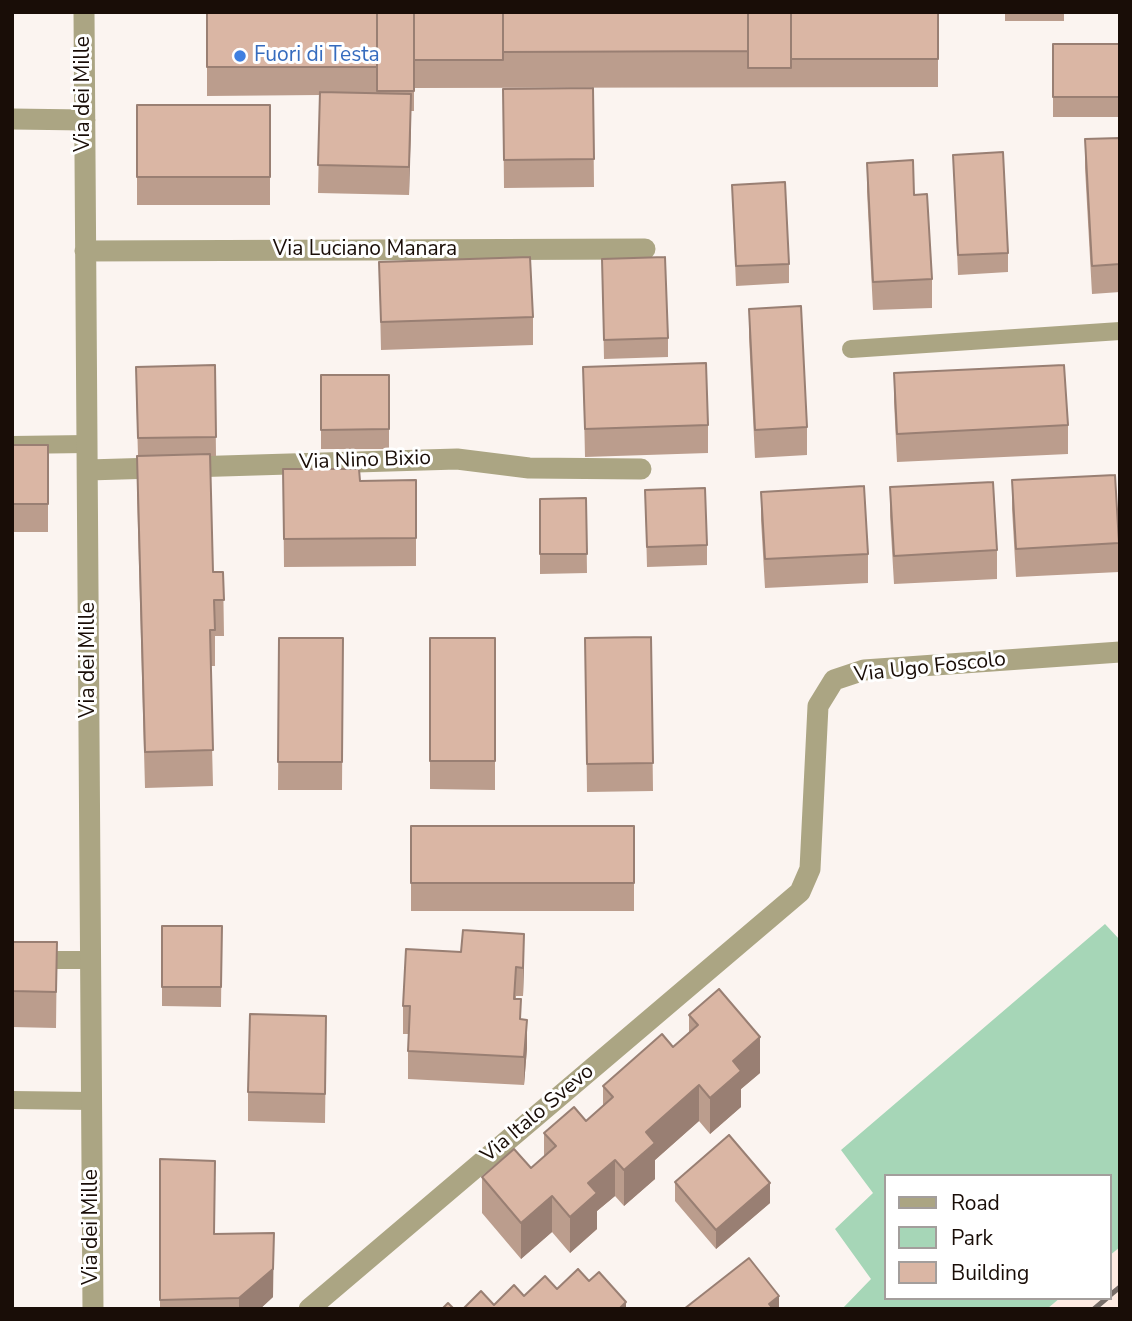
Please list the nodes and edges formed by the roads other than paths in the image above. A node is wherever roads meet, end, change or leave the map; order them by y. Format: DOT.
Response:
graph roads {
  1 [pos="84,12"];
  2 [pos="12,120"];
  3 [pos="85,120"];
  4 [pos="645,249"];
  5 [pos="85,251"];
  6 [pos="1120,331"];
  7 [pos="851,349"];
  8 [pos="87,444"];
  9 [pos="12,445"];
  10 [pos="641,469"];
  11 [pos="88,470"];
  12 [pos="1120,652"];
  13 [pos="768,919"];
  14 [pos="12,960"];
  15 [pos="90,961"];
  16 [pos="12,1100"];
  17 [pos="92,1101"];
  18 [pos="93,1309"];
  19 [pos="309,1309"];
  1 -- 3 [label="street, Via dei Mille"];
  2 -- 3 [label="street"];
  3 -- 5 [label="street, Via dei Mille"];
  4 -- 5 [label="street, Via Luciano Manara"];
  5 -- 8 [label="street, Via dei Mille"];
  6 -- 7 [label="lane"];
  8 -- 9 [label="lane"];
  8 -- 11 [label="street, Via dei Mille"];
  10 -- 11 [label="street, Via Nino Bixio"];
  11 -- 15 [label="street, Via dei Mille"];
  12 -- 13 [label="street, Via Ugo Foscolo"];
  13 -- 19 [label="street, Via Italo Svevo"];
  14 -- 15 [label="lane"];
  15 -- 17 [label="street, Via dei Mille"];
  16 -- 17 [label="lane"];
  17 -- 18 [label="street, Via dei Mille"];
}
